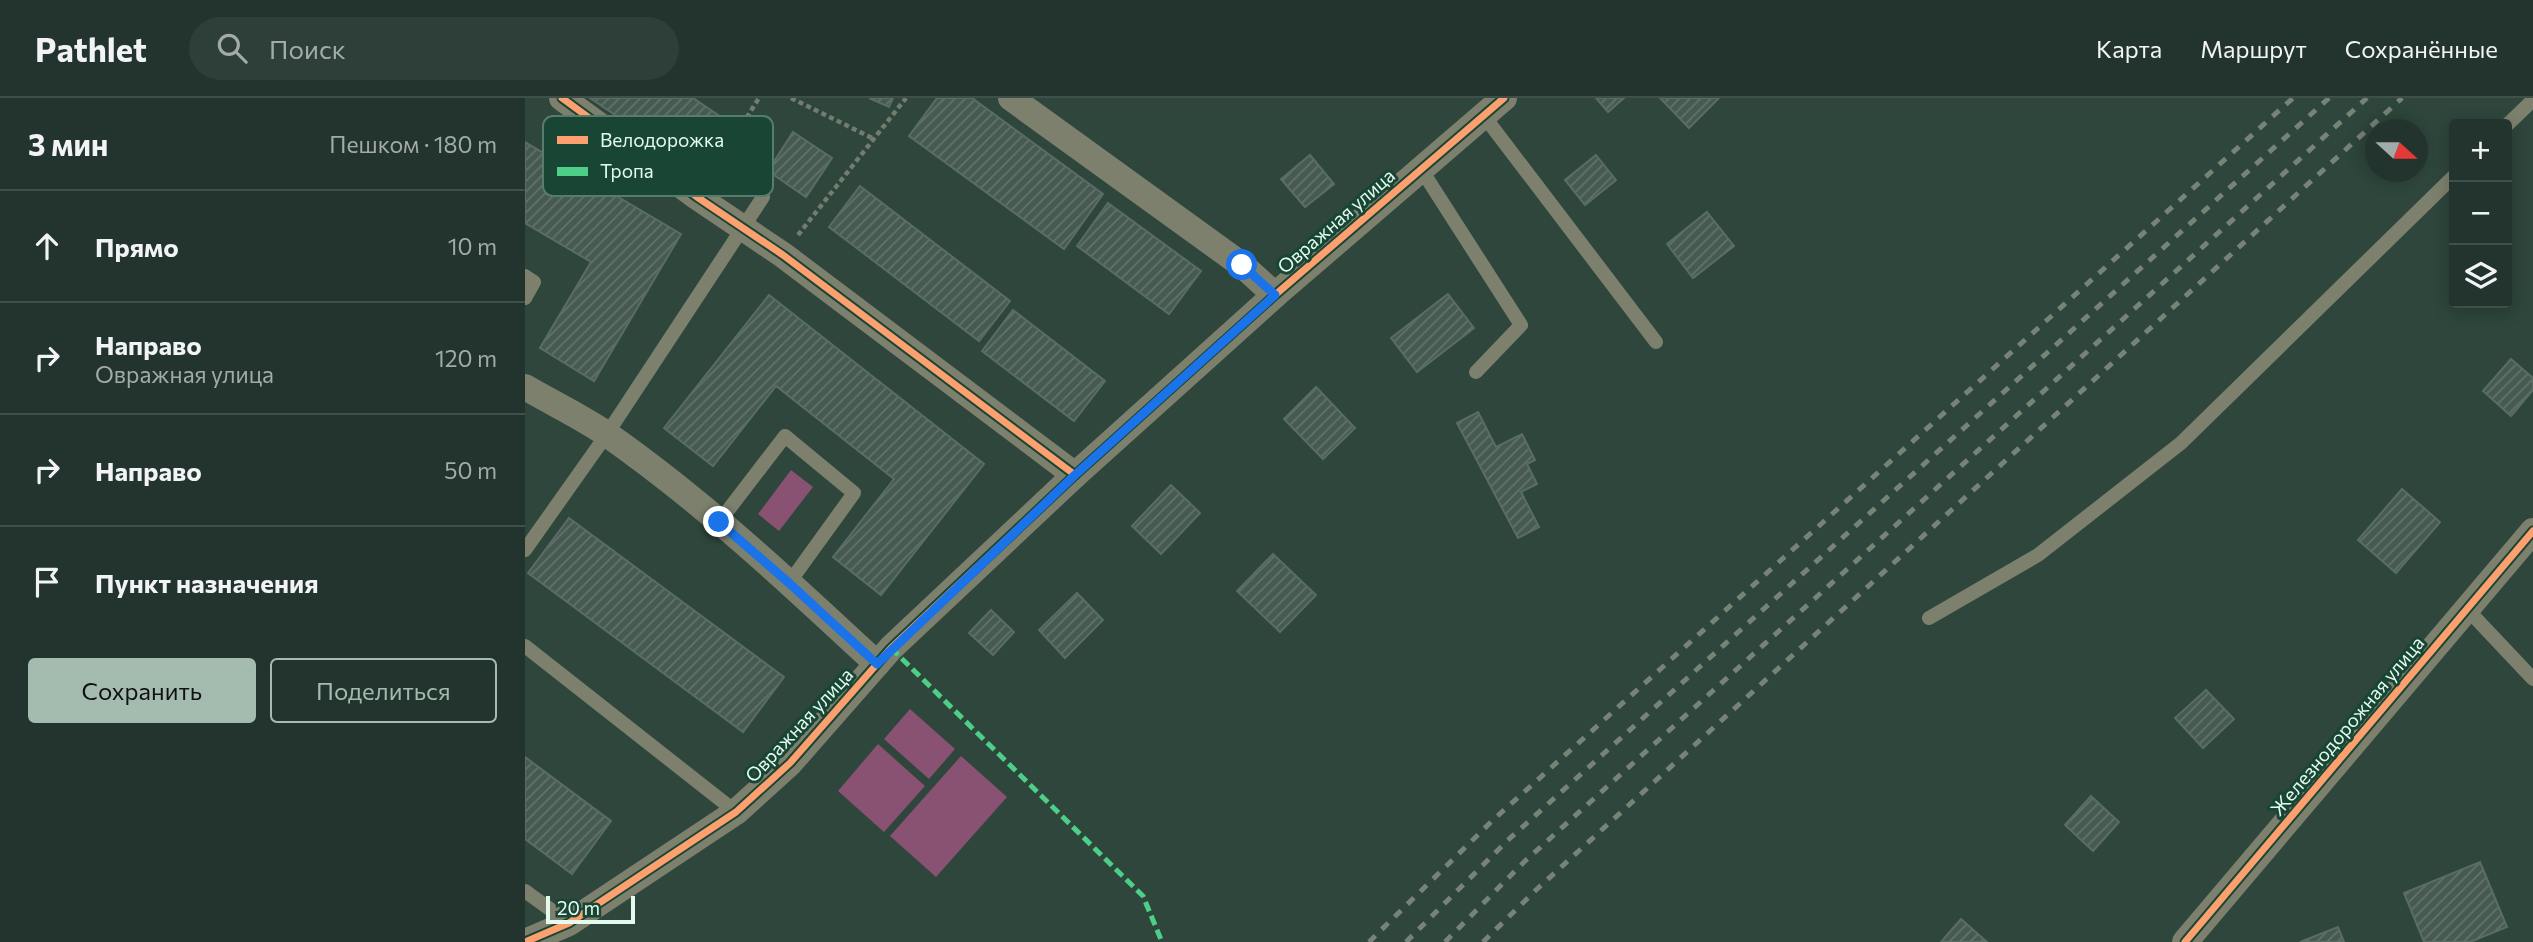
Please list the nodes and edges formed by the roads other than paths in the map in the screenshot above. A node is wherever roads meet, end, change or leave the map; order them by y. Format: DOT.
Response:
graph roads {
  1 [pos="562,98"];
  2 [pos="1011,98"];
  3 [pos="1504,98"];
  4 [pos="2533,100"];
  5 [pos="587,116"];
  6 [pos="1484,116"];
  7 [pos="2512,120"];
  8 [pos="1422,169"];
  9 [pos="2449,181"];
  10 [pos="696,196"];
  11 [pos="763,197"];
  12 [pos="743,228"];
  13 [pos="525,276"];
  14 [pos="1275,295"];
  15 [pos="525,298"];
  16 [pos="1656,342"];
  17 [pos="1476,372"];
  18 [pos="525,387"];
  19 [pos="607,434"];
  20 [pos="1075,475"];
  21 [pos="719,522"];
  22 [pos="2533,531"];
  23 [pos="525,550"];
  24 [pos="789,583"];
  25 [pos="2467,609"];
  26 [pos="1929,618"];
  27 [pos="525,646"];
  28 [pos="877,664"];
  29 [pos="2533,679"];
  30 [pos="736,812"];
  31 [pos="525,891"];
  32 [pos="569,923"];
  33 [pos="2187,941"];
  34 [pos="525,942"];
  1 -- 5 [label="street"];
  2 -- 14 [label="street"];
  3 -- 6 [label="street, Овражная улица"];
  4 -- 7 [label="lane"];
  6 -- 8 [label="street, Овражная улица"];
  6 -- 16 [label="lane"];
  8 -- 14 [label="street, Овражная улица"];
  8 -- 17 [label="lane"];
  9 -- 26 [label="lane"];
  10 -- 12 [label="street"];
  11 -- 12 [label="lane"];
  12 -- 19 [label="lane"];
  12 -- 20 [label="street"];
  13 -- 15 [label="lane"];
  14 -- 20 [label="street, Овражная улица"];
  18 -- 19 [label="street"];
  19 -- 21 [label="street"];
  19 -- 23 [label="lane"];
  20 -- 28 [label="street, Овражная улица"];
  21 -- 24 [label="street"];
  21 -- 24 [label="lane"];
  22 -- 25 [label="street, Железнодорожная улица"];
  24 -- 28 [label="street"];
  25 -- 29 [label="lane"];
  25 -- 33 [label="street, Железнодорожная улица"];
  27 -- 30 [label="lane"];
  28 -- 30 [label="street, Овражная улица"];
  30 -- 32 [label="street, Овражная улица"];
  31 -- 32 [label="lane"];
  32 -- 34 [label="street, Овражная улица"];
}
